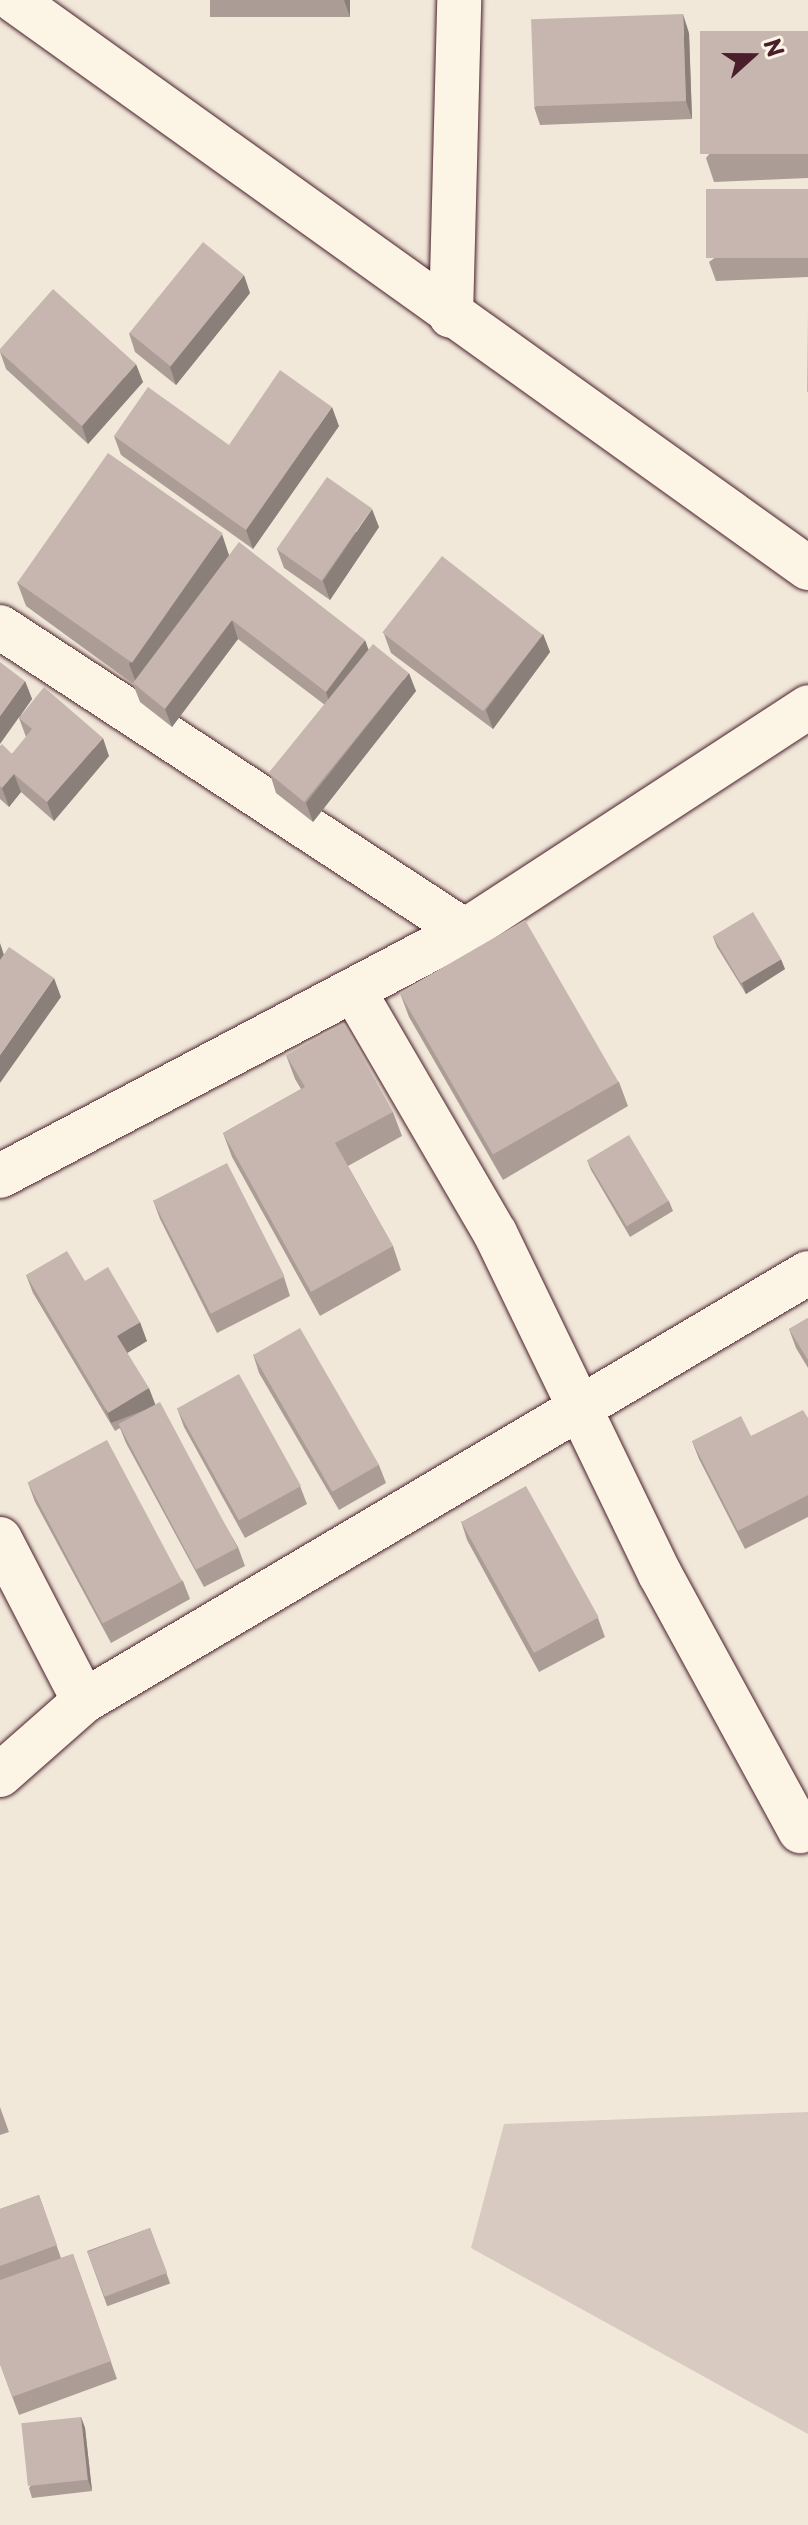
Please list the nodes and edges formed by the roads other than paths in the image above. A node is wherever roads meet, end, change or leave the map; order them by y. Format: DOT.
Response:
graph roads {
  1 [pos="13,0"];
  2 [pos="459,0"];
  3 [pos="0,14"];
  4 [pos="451,316"];
  5 [pos="808,568"];
  6 [pos="0,627"];
  7 [pos="808,707"];
  8 [pos="465,931"];
  9 [pos="354,991"];
  10 [pos="0,1176"];
  11 [pos="808,1273"];
  12 [pos="578,1410"];
  13 [pos="0,1539"];
  14 [pos="84,1701"];
  15 [pos="0,1775"];
  16 [pos="800,1831"];
  1 -- 3 [label="street"];
  1 -- 4 [label="street"];
  2 -- 4 [label="street"];
  4 -- 5 [label="street"];
  6 -- 8 [label="street"];
  7 -- 8 [label="street"];
  8 -- 9 [label="street"];
  9 -- 10 [label="street"];
  9 -- 12 [label="street"];
  11 -- 12 [label="street"];
  12 -- 14 [label="street"];
  12 -- 16 [label="street"];
  13 -- 14 [label="street"];
  14 -- 15 [label="street"];
}
